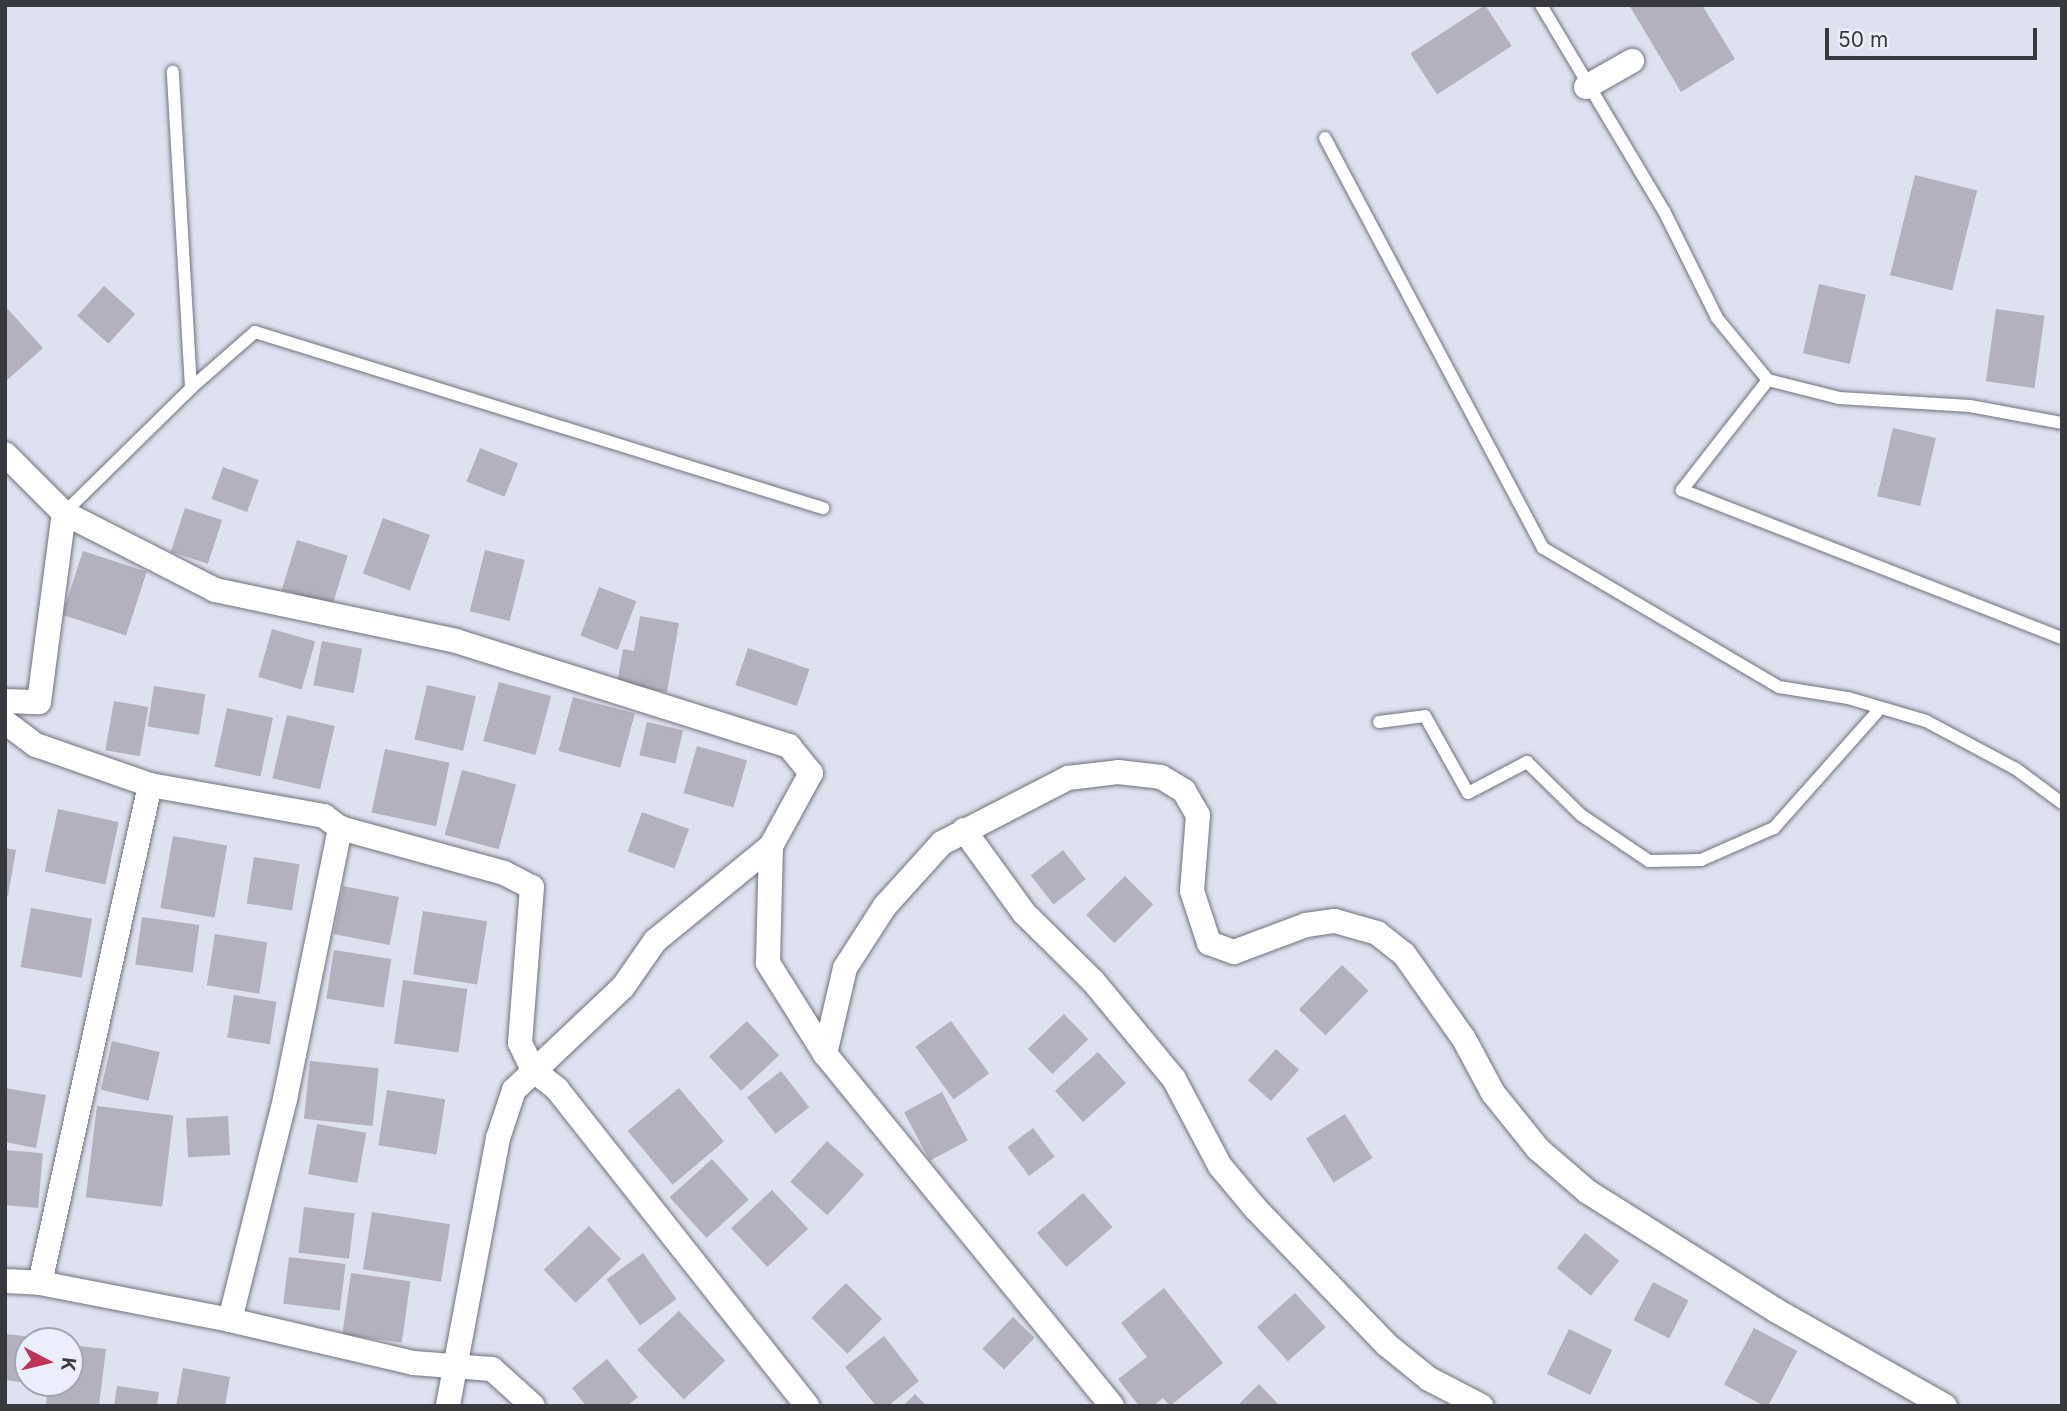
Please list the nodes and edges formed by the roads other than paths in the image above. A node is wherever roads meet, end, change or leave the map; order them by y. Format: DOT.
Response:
graph roads {
  1 [pos="1541,5"];
  2 [pos="1632,61"];
  3 [pos="173,72"];
  4 [pos="1586,87"];
  5 [pos="1325,138"];
  6 [pos="1768,380"];
  7 [pos="191,388"];
  8 [pos="2062,423"];
  9 [pos="5,454"];
  10 [pos="823,508"];
  11 [pos="64,513"];
  12 [pos="2062,638"];
  13 [pos="5,701"];
  14 [pos="1878,710"];
  15 [pos="5,722"];
  16 [pos="1378,722"];
  17 [pos="150,785"];
  18 [pos="2062,803"];
  19 [pos="340,828"];
  20 [pos="964,830"];
  21 [pos="771,846"];
  22 [pos="825,1054"];
  23 [pos="533,1070"];
  24 [pos="5,1281"];
  25 [pos="40,1283"];
  26 [pos="230,1321"];
  27 [pos="456,1367"];
  28 [pos="448,1406"];
  29 [pos="533,1406"];
  30 [pos="807,1406"];
  31 [pos="1112,1406"];
  32 [pos="1481,1406"];
  33 [pos="1945,1406"];
  1 -- 4 [label="lane"];
  2 -- 4 [label="street"];
  3 -- 7 [label="lane"];
  4 -- 6 [label="lane"];
  5 -- 14 [label="lane"];
  6 -- 8 [label="lane"];
  6 -- 12 [label="lane"];
  7 -- 10 [label="lane"];
  7 -- 11 [label="lane"];
  9 -- 11 [label="street"];
  11 -- 13 [label="street"];
  11 -- 21 [label="street"];
  14 -- 16 [label="lane"];
  14 -- 18 [label="lane"];
  15 -- 17 [label="street"];
  17 -- 19 [label="street"];
  17 -- 25 [label="street"];
  19 -- 23 [label="street"];
  19 -- 26 [label="street"];
  20 -- 22 [label="street"];
  20 -- 32 [label="street"];
  20 -- 33 [label="street"];
  21 -- 22 [label="street"];
  21 -- 23 [label="street"];
  22 -- 31 [label="street"];
  23 -- 27 [label="street"];
  23 -- 30 [label="street"];
  24 -- 25 [label="street"];
  25 -- 26 [label="street"];
  26 -- 27 [label="street"];
  27 -- 28 [label="street"];
  27 -- 29 [label="street"];
}
